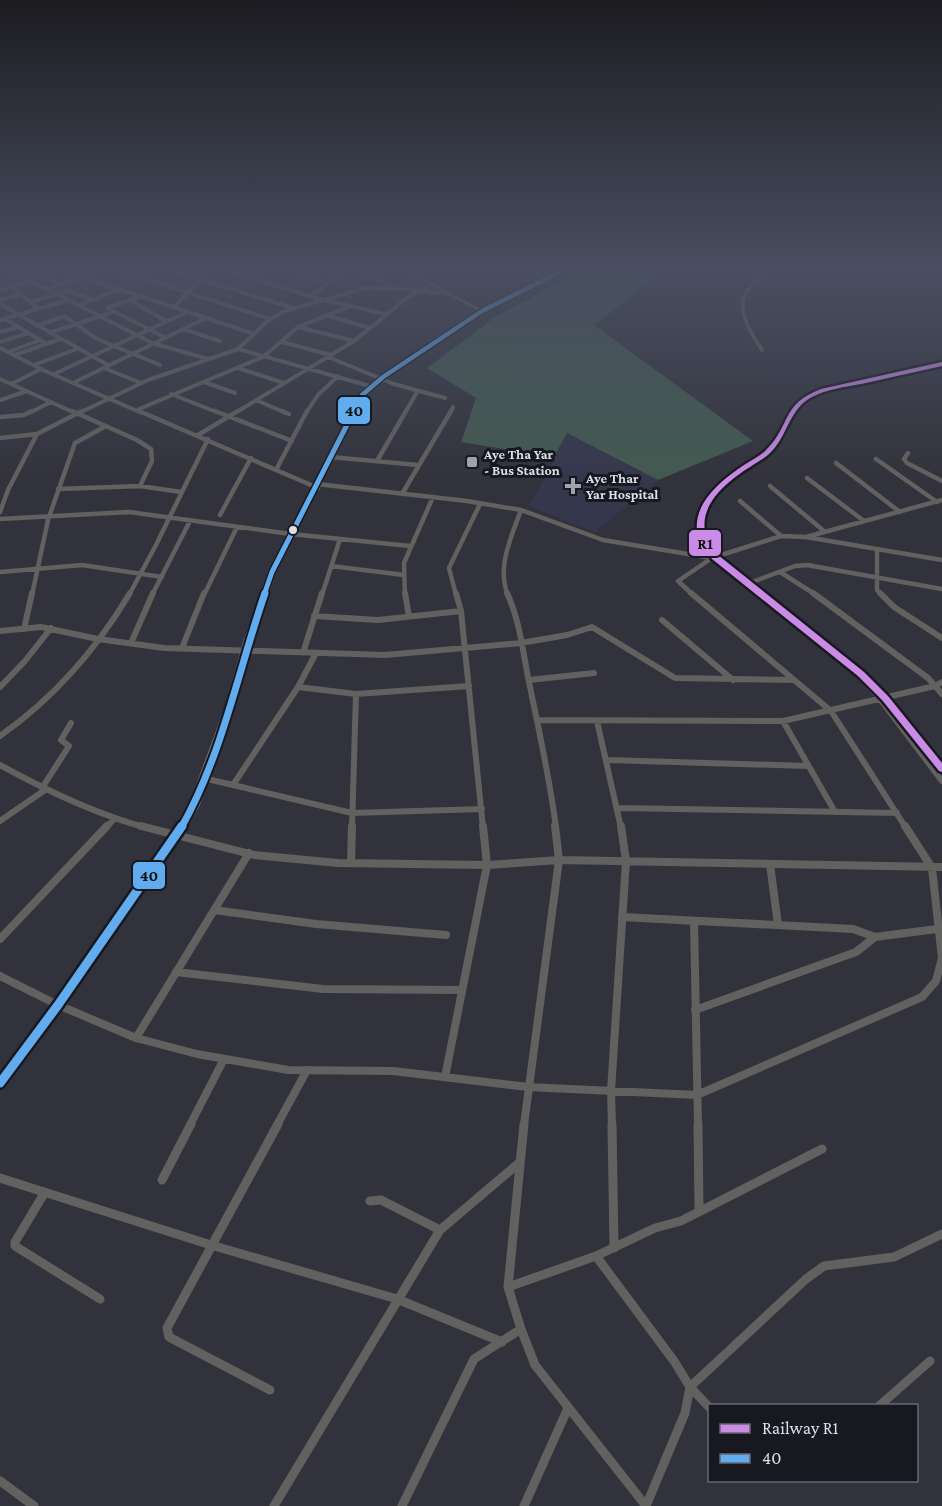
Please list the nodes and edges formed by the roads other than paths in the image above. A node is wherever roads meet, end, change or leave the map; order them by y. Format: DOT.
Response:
graph roads {
  1 [pos="40,340"];
  2 [pos="57,340"];
  3 [pos="62,340"];
  4 [pos="102,340"];
  5 [pos="125,340"];
  6 [pos="147,340"];
  7 [pos="158,340"];
  8 [pos="249,340"];
  9 [pos="347,340"];
  10 [pos="438,340"];
  11 [pos="756,340"];
  12 [pos="282,342"];
  13 [pos="354,342"];
  14 [pos="153,343"];
  15 [pos="47,344"];
  16 [pos="113,346"];
  17 [pos="0,348"];
  18 [pos="77,349"];
  19 [pos="238,349"];
  20 [pos="762,350"];
  21 [pos="8,352"];
  22 [pos="130,354"];
  23 [pos="15,355"];
  24 [pos="92,356"];
  25 [pos="330,356"];
  26 [pos="263,357"];
  27 [pos="209,360"];
  28 [pos="33,365"];
  29 [pos="160,365"];
  30 [pos="106,367"];
  31 [pos="238,368"];
  32 [pos="309,368"];
  33 [pos="41,369"];
  34 [pos="54,374"];
  35 [pos="338,376"];
  36 [pos="382,378"];
  37 [pos="0,379"];
  38 [pos="204,381"];
  39 [pos="75,382"];
  40 [pos="141,383"];
  41 [pos="284,383"];
  42 [pos="11,384"];
  43 [pos="370,386"];
  44 [pos="28,391"];
  45 [pos="417,392"];
  46 [pos="235,393"];
  47 [pos="171,394"];
  48 [pos="109,397"];
  49 [pos="445,398"];
  50 [pos="0,400"];
  51 [pos="256,400"];
  52 [pos="51,402"];
  53 [pos="453,407"];
  54 [pos="139,409"];
  55 [pos="77,414"];
  56 [pos="289,414"];
  57 [pos="230,416"];
  58 [pos="0,417"];
  59 [pos="106,426"];
  60 [pos="37,434"];
  61 [pos="198,435"];
  62 [pos="0,438"];
  63 [pos="208,439"];
  64 [pos="292,441"];
  65 [pos="908,453"];
  66 [pos="250,458"];
  67 [pos="331,458"];
  68 [pos="876,459"];
  69 [pos="377,461"];
  70 [pos="836,463"];
  71 [pos="418,465"];
  72 [pos="276,470"];
  73 [pos="807,478"];
  74 [pos="942,481"];
  75 [pos="140,486"];
  76 [pos="316,486"];
  77 [pos="770,486"];
  78 [pos="58,489"];
  79 [pos="181,492"];
  80 [pos="0,494"];
  81 [pos="6,494"];
  82 [pos="402,494"];
  83 [pos="432,499"];
  84 [pos="740,501"];
  85 [pos="939,501"];
  86 [pos="480,504"];
  87 [pos="521,510"];
  88 [pos="0,512"];
  89 [pos="900,512"];
  90 [pos="50,515"];
  91 [pos="220,515"];
  92 [pos="168,518"];
  93 [pos="0,519"];
  94 [pos="190,521"];
  95 [pos="864,521"];
  96 [pos="237,527"];
  97 [pos="824,531"];
  98 [pos="291,534"];
  99 [pos="781,536"];
  100 [pos="806,537"];
  101 [pos="340,539"];
  102 [pos="410,546"];
  103 [pos="877,550"];
  104 [pos="712,558"];
  105 [pos="942,560"];
  106 [pos="331,566"];
  107 [pos="37,568"];
  108 [pos="0,572"];
  109 [pos="780,572"];
  110 [pos="141,574"];
  111 [pos="404,576"];
  112 [pos="162,577"];
  113 [pos="878,577"];
  114 [pos="744,585"];
  115 [pos="942,589"];
  116 [pos="461,611"];
  117 [pos="314,616"];
  118 [pos="410,617"];
  119 [pos="662,620"];
  120 [pos="51,628"];
  121 [pos="24,629"];
  122 [pos="0,631"];
  123 [pos="942,638"];
  124 [pos="98,639"];
  125 [pos="130,643"];
  126 [pos="521,643"];
  127 [pos="182,648"];
  128 [pos="465,649"];
  129 [pos="245,650"];
  130 [pos="303,653"];
  131 [pos="316,653"];
  132 [pos="594,673"];
  133 [pos="529,680"];
  134 [pos="734,680"];
  135 [pos="795,680"];
  136 [pos="942,682"];
  137 [pos="469,686"];
  138 [pos="935,686"];
  139 [pos="0,687"];
  140 [pos="298,687"];
  141 [pos="356,694"];
  142 [pos="942,694"];
  143 [pos="880,699"];
  144 [pos="831,711"];
  145 [pos="537,720"];
  146 [pos="597,721"];
  147 [pos="783,721"];
  148 [pos="71,723"];
  149 [pos="0,736"];
  150 [pos="608,760"];
  151 [pos="0,765"];
  152 [pos="808,766"];
  153 [pos="203,778"];
  154 [pos="942,781"];
  155 [pos="233,785"];
  156 [pos="44,789"];
  157 [pos="618,808"];
  158 [pos="482,809"];
  159 [pos="836,812"];
  160 [pos="352,813"];
  161 [pos="897,813"];
  162 [pos="114,819"];
  163 [pos="0,821"];
  164 [pos="177,835"];
  165 [pos="249,853"];
  166 [pos="560,860"];
  167 [pos="626,861"];
  168 [pos="351,863"];
  169 [pos="488,864"];
  170 [pos="770,864"];
  171 [pos="942,867"];
  172 [pos="932,868"];
  173 [pos="214,910"];
  174 [pos="622,917"];
  175 [pos="694,921"];
  176 [pos="778,925"];
  177 [pos="937,929"];
  178 [pos="446,935"];
  179 [pos="875,937"];
  180 [pos="0,939"];
  181 [pos="176,972"];
  182 [pos="0,976"];
  183 [pos="462,990"];
  184 [pos="58,1005"];
  185 [pos="695,1010"];
  186 [pos="136,1038"];
  187 [pos="224,1059"];
  188 [pos="307,1070"];
  189 [pos="445,1077"];
  190 [pos="0,1083"];
  191 [pos="528,1087"];
  192 [pos="611,1091"];
  193 [pos="697,1095"];
  194 [pos="822,1149"];
  195 [pos="520,1162"];
  196 [pos="0,1178"];
  197 [pos="162,1180"];
  198 [pos="45,1192"];
  199 [pos="370,1201"];
  200 [pos="699,1210"];
  201 [pos="440,1230"];
  202 [pos="942,1234"];
  203 [pos="211,1245"];
  204 [pos="614,1248"];
  205 [pos="596,1256"];
  206 [pos="508,1287"];
  207 [pos="100,1299"];
  208 [pos="396,1299"];
  209 [pos="521,1329"];
  210 [pos="501,1342"];
  211 [pos="930,1361"];
  212 [pos="690,1387"];
  213 [pos="270,1390"];
  214 [pos="881,1404"];
  215 [pos="708,1406"];
  216 [pos="568,1408"];
  217 [pos="0,1481"];
  218 [pos="34,1506"];
  219 [pos="274,1506"];
  220 [pos="402,1506"];
  221 [pos="524,1506"];
  1 -- 15 [label="street"];
  1 -- 21 [label="street"];
  2 -- 15 [label="street"];
  3 -- 18 [label="street"];
  4 -- 16 [label="street"];
  5 -- 16 [label="street"];
  6 -- 14 [label="street"];
  7 -- 14 [label="street"];
  8 -- 19 [label="street"];
  9 -- 13 [label="street"];
  10 -- 36 [label="highway"];
  11 -- 20 [label="street"];
  12 -- 25 [label="street"];
  12 -- 26 [label="street"];
  13 -- 25 [label="street"];
  14 -- 22 [label="street"];
  14 -- 27 [label="street"];
  15 -- 23 [label="street"];
  16 -- 22 [label="street"];
  16 -- 24 [label="street"];
  17 -- 21 [label="street"];
  18 -- 24 [label="street"];
  18 -- 28 [label="street"];
  19 -- 26 [label="street"];
  19 -- 27 [label="street"];
  21 -- 23 [label="street"];
  22 -- 29 [label="street"];
  22 -- 30 [label="street"];
  23 -- 28 [label="street"];
  24 -- 30 [label="street"];
  24 -- 34 [label="street"];
  25 -- 32 [label="street"];
  25 -- 36 [label="street"];
  26 -- 31 [label="street"];
  26 -- 32 [label="street"];
  27 -- 40 [label="street"];
  28 -- 33 [label="street"];
  30 -- 39 [label="street"];
  30 -- 40 [label="street"];
  31 -- 38 [label="street"];
  31 -- 41 [label="street"];
  32 -- 35 [label="street"];
  32 -- 41 [label="street"];
  33 -- 34 [label="street"];
  33 -- 42 [label="street"];
  34 -- 39 [label="street"];
  35 -- 43 [label="street"];
  35 -- 64 [label="street"];
  36 -- 43 [label="highway"];
  36 -- 45 [label="street"];
  37 -- 42 [label="street"];
  38 -- 46 [label="street"];
  38 -- 47 [label="street"];
  39 -- 48 [label="street"];
  40 -- 48 [label="street"];
  41 -- 51 [label="street"];
  42 -- 44 [label="street"];
  43 -- 67 [label="highway"];
  44 -- 50 [label="street"];
  44 -- 52 [label="street"];
  45 -- 49 [label="street"];
  45 -- 69 [label="street"];
  47 -- 54 [label="street"];
  47 -- 57 [label="street"];
  48 -- 54 [label="street"];
  48 -- 55 [label="street"];
  51 -- 56 [label="street"];
  51 -- 57 [label="street"];
  52 -- 55 [label="street"];
  52 -- 58 [label="street"];
  53 -- 71 [label="street"];
  54 -- 61 [label="street"];
  55 -- 59 [label="street"];
  55 -- 60 [label="street"];
  57 -- 61 [label="street"];
  57 -- 64 [label="street"];
  59 -- 75 [label="street"];
  59 -- 78 [label="street"];
  60 -- 62 [label="street"];
  60 -- 81 [label="street"];
  61 -- 63 [label="street"];
  63 -- 66 [label="street"];
  63 -- 79 [label="street"];
  64 -- 72 [label="street"];
  65 -- 74 [label="street"];
  66 -- 72 [label="street"];
  66 -- 91 [label="street"];
  67 -- 69 [label="street"];
  67 -- 76 [label="highway"];
  68 -- 85 [label="street"];
  69 -- 71 [label="street"];
  70 -- 89 [label="street"];
  71 -- 82 [label="street"];
  72 -- 76 [label="street"];
  73 -- 95 [label="street"];
  75 -- 78 [label="street"];
  75 -- 79 [label="street"];
  76 -- 82 [label="street"];
  76 -- 83 [label="street"];
  76 -- 98 [label="highway"];
  77 -- 97 [label="street"];
  78 -- 90 [label="street"];
  79 -- 92 [label="street"];
  80 -- 81 [label="street"];
  81 -- 88 [label="street"];
  82 -- 83 [label="street"];
  83 -- 86 [label="street"];
  83 -- 102 [label="street"];
  84 -- 99 [label="street"];
  85 -- 89 [label="street"];
  86 -- 87 [label="street"];
  86 -- 116 [label="street"];
  87 -- 104 [label="street"];
  87 -- 126 [label="street"];
  89 -- 95 [label="street"];
  90 -- 92 [label="street"];
  90 -- 93 [label="street"];
  90 -- 107 [label="street"];
  92 -- 94 [label="street"];
  92 -- 110 [label="street"];
  94 -- 96 [label="street"];
  94 -- 112 [label="street"];
  95 -- 97 [label="street"];
  96 -- 98 [label="street"];
  96 -- 127 [label="street"];
  97 -- 100 [label="street"];
  98 -- 101 [label="street"];
  98 -- 129 [label="highway"];
  99 -- 100 [label="street"];
  99 -- 104 [label="street"];
  100 -- 103 [label="street"];
  101 -- 102 [label="street"];
  101 -- 106 [label="street"];
  102 -- 111 [label="street"];
  103 -- 105 [label="street"];
  103 -- 113 [label="street"];
  104 -- 114 [label="street"];
  104 -- 135 [label="street"];
  106 -- 111 [label="street"];
  106 -- 117 [label="street"];
  107 -- 108 [label="street"];
  107 -- 110 [label="street"];
  107 -- 121 [label="street"];
  109 -- 113 [label="street"];
  109 -- 114 [label="street"];
  109 -- 138 [label="street"];
  110 -- 112 [label="street"];
  110 -- 124 [label="street"];
  111 -- 118 [label="street"];
  112 -- 125 [label="street"];
  113 -- 115 [label="street"];
  113 -- 123 [label="street"];
  114 -- 143 [label="street"];
  116 -- 118 [label="street"];
  116 -- 128 [label="street"];
  117 -- 118 [label="street"];
  117 -- 130 [label="street"];
  119 -- 134 [label="street"];
  120 -- 121 [label="street"];
  120 -- 124 [label="street"];
  120 -- 139 [label="street"];
  121 -- 122 [label="street"];
  124 -- 125 [label="street"];
  124 -- 149 [label="street"];
  125 -- 127 [label="street"];
  126 -- 128 [label="street"];
  126 -- 133 [label="street"];
  126 -- 134 [label="street"];
  127 -- 129 [label="street"];
  128 -- 131 [label="street"];
  128 -- 137 [label="street"];
  129 -- 130 [label="street"];
  129 -- 153 [label="highway"];
  130 -- 131 [label="street"];
  131 -- 140 [label="street"];
  132 -- 133 [label="street"];
  133 -- 145 [label="street"];
  134 -- 135 [label="street"];
  135 -- 144 [label="street"];
  136 -- 138 [label="street"];
  137 -- 141 [label="street"];
  137 -- 158 [label="street"];
  138 -- 142 [label="street"];
  138 -- 143 [label="street"];
  140 -- 141 [label="street"];
  140 -- 155 [label="street"];
  141 -- 160 [label="street"];
  143 -- 144 [label="street"];
  143 -- 154 [label="street"];
  144 -- 147 [label="street"];
  144 -- 161 [label="street"];
  145 -- 146 [label="street"];
  145 -- 166 [label="street"];
  146 -- 147 [label="street"];
  146 -- 150 [label="street"];
  147 -- 152 [label="street"];
  148 -- 156 [label="street"];
  150 -- 152 [label="street"];
  150 -- 157 [label="street"];
  151 -- 156 [label="street"];
  152 -- 159 [label="street"];
  153 -- 155 [label="street"];
  153 -- 164 [label="highway"];
  155 -- 160 [label="street"];
  156 -- 162 [label="street"];
  156 -- 163 [label="street"];
  157 -- 159 [label="street"];
  157 -- 167 [label="street"];
  158 -- 160 [label="street"];
  158 -- 169 [label="street"];
  159 -- 161 [label="street"];
  160 -- 168 [label="street"];
  161 -- 172 [label="street"];
  162 -- 164 [label="street"];
  162 -- 180 [label="street"];
  164 -- 165 [label="street"];
  164 -- 184 [label="highway"];
  165 -- 168 [label="street"];
  165 -- 173 [label="street"];
  166 -- 167 [label="street"];
  166 -- 169 [label="street"];
  166 -- 191 [label="street"];
  167 -- 170 [label="street"];
  167 -- 174 [label="street"];
  168 -- 169 [label="street"];
  169 -- 183 [label="street"];
  170 -- 172 [label="street"];
  170 -- 176 [label="street"];
  171 -- 172 [label="street"];
  172 -- 177 [label="street"];
  173 -- 178 [label="street"];
  173 -- 181 [label="street"];
  174 -- 175 [label="street"];
  174 -- 192 [label="street"];
  175 -- 176 [label="street"];
  175 -- 185 [label="street"];
  176 -- 179 [label="street"];
  177 -- 179 [label="street"];
  177 -- 193 [label="street"];
  179 -- 185 [label="street"];
  181 -- 183 [label="street"];
  181 -- 186 [label="street"];
  182 -- 184 [label="street"];
  183 -- 189 [label="street"];
  184 -- 186 [label="street"];
  184 -- 190 [label="highway"];
  185 -- 193 [label="street"];
  186 -- 187 [label="street"];
  187 -- 188 [label="street"];
  187 -- 197 [label="street"];
  188 -- 189 [label="street"];
  188 -- 203 [label="street"];
  189 -- 191 [label="street"];
  191 -- 192 [label="street"];
  191 -- 195 [label="street"];
  192 -- 193 [label="street"];
  192 -- 204 [label="street"];
  193 -- 200 [label="street"];
  194 -- 200 [label="street"];
  195 -- 201 [label="street"];
  195 -- 206 [label="street"];
  196 -- 198 [label="street"];
  198 -- 203 [label="street"];
  198 -- 207 [label="street"];
  199 -- 201 [label="street"];
  200 -- 204 [label="street"];
  201 -- 208 [label="street"];
  202 -- 212 [label="street"];
  203 -- 208 [label="street"];
  203 -- 213 [label="street"];
  204 -- 205 [label="street"];
  205 -- 206 [label="street"];
  205 -- 212 [label="street"];
  206 -- 209 [label="street"];
  208 -- 210 [label="street"];
  208 -- 219 [label="street"];
  209 -- 210 [label="street"];
  209 -- 216 [label="street"];
  210 -- 220 [label="street"];
  211 -- 214 [label="street"];
  212 -- 215 [label="street"];
  212 -- 216 [label="street"];
  216 -- 221 [label="street"];
  217 -- 218 [label="street"];
}
